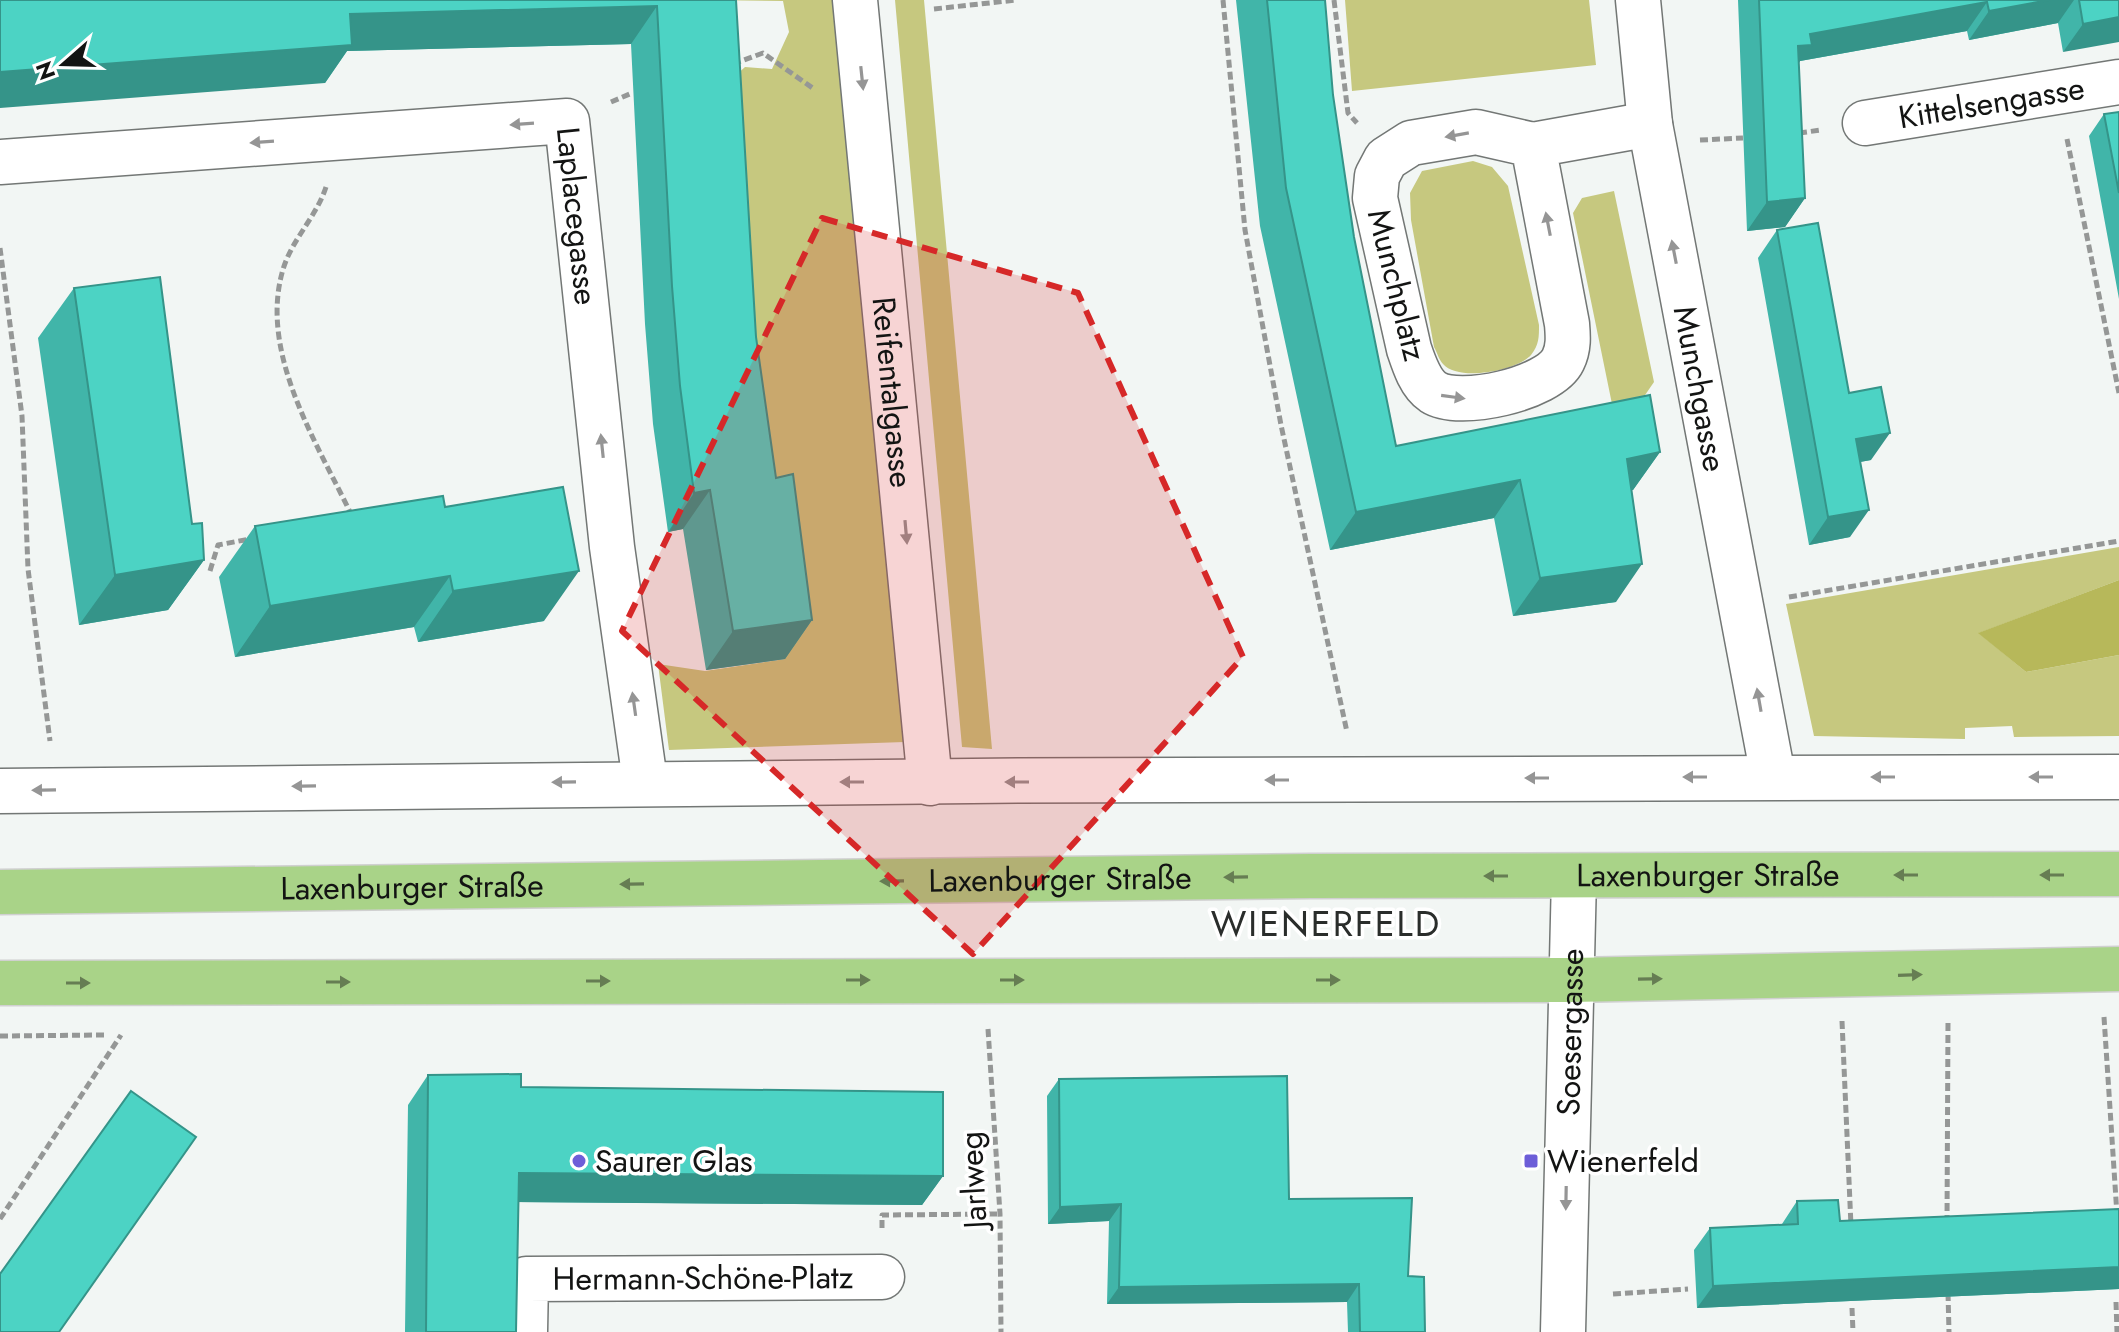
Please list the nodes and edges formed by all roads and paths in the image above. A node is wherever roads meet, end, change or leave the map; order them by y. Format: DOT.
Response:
graph roads {
  1 [pos="855,0"];
  2 [pos="1016,0"];
  3 [pos="1223,0"];
  4 [pos="1334,0"];
  5 [pos="1638,0"];
  6 [pos="934,9"];
  7 [pos="727,66"];
  8 [pos="2119,82"];
  9 [pos="2057,92"];
  10 [pos="1865,123"];
  11 [pos="1650,124"];
  12 [pos="867,127"];
  13 [pos="342,137"];
  14 [pos="1533,145"];
  15 [pos="1386,159"];
  16 [pos="0,162"];
  17 [pos="0,248"];
  18 [pos="2119,393"];
  19 [pos="343,521"];
  20 [pos="262,536"];
  21 [pos="2119,541"];
  22 [pos="210,571"];
  23 [pos="1742,607"];
  24 [pos="1773,776"];
  25 [pos="2119,777"];
  26 [pos="1358,780"];
  27 [pos="645,781"];
  28 [pos="930,783"];
  29 [pos="56,790"];
  30 [pos="0,791"];
  31 [pos="2119,874"];
  32 [pos="1574,877"];
  33 [pos="0,892"];
  34 [pos="2119,969"];
  35 [pos="1572,980"];
  36 [pos="0,983"];
  37 [pos="2103,1013"];
  38 [pos="1842,1016"];
  39 [pos="1948,1016"];
  40 [pos="987,1025"];
  41 [pos="121,1035"];
  42 [pos="1000,1214"];
  43 [pos="0,1219"];
  44 [pos="2117,1220"];
  45 [pos="1947,1227"];
  46 [pos="1851,1231"];
  47 [pos="882,1277"];
  48 [pos="1948,1287"];
  49 [pos="1688,1289"];
  50 [pos="2116,1302"];
  51 [pos="1852,1308"];
  52 [pos="1564,1315"];
  53 [pos="525,1332"];
  54 [pos="1001,1332"];
  55 [pos="1853,1332"];
  56 [pos="1949,1332"];
  57 [pos="2117,1332"];
  1 -- 12 [label="street, Reifentalgasse, one-way"];
  2 -- 6 [label="path"];
  3 -- 26 [label="path"];
  4 -- 15 [label="path"];
  5 -- 11 [label="street, Munchgasse"];
  7 -- 12 [label="path"];
  8 -- 9 [label="street, Kittelsengasse"];
  9 -- 10 [label="street, Kittelsengasse"];
  9 -- 18 [label="path"];
  11 -- 14 [label="street, Munchplatz"];
  23 -- 11 [label="street, Munchgasse, one-way"];
  12 -- 28 [label="street, Reifentalgasse, one-way"];
  13 -- 16 [label="street, Laplacegasse, one-way"];
  13 -- 19 [label="path"];
  27 -- 13 [label="street, Laplacegasse, one-way"];
  14 -- 15 [label="street, Munchplatz, one-way"];
  15 -- 14 [label="street, Munchplatz, one-way"];
  17 -- 29 [label="path"];
  20 -- 22 [label="path"];
  21 -- 23 [label="path"];
  24 -- 23 [label="street, Munchgasse, one-way"];
  25 -- 24 [label="street, one-way"];
  24 -- 26 [label="street, one-way"];
  26 -- 28 [label="street, one-way"];
  28 -- 27 [label="street, one-way"];
  27 -- 29 [label="street, one-way"];
  29 -- 30 [label="street, one-way"];
  31 -- 32 [label="main road, Laxenburger Straße, one-way"];
  32 -- 33 [label="main road, Laxenburger Straße, one-way"];
  32 -- 35 [label="street, Soesergasse"];
  35 -- 34 [label="main road, one-way"];
  36 -- 35 [label="main road, one-way"];
  35 -- 52 [label="street, Soesergasse, one-way"];
  37 -- 44 [label="path"];
  38 -- 46 [label="path"];
  39 -- 45 [label="path"];
  40 -- 42 [label="path, Jarlweg"];
  41 -- 43 [label="path"];
  42 -- 47 [label="path"];
  42 -- 54 [label="path, Jarlweg"];
  47 -- 53 [label="street, Hermann-Schöne-Platz"];
  48 -- 56 [label="path"];
  49 -- 52 [label="path"];
  50 -- 57 [label="path"];
  51 -- 55 [label="path"];
}
